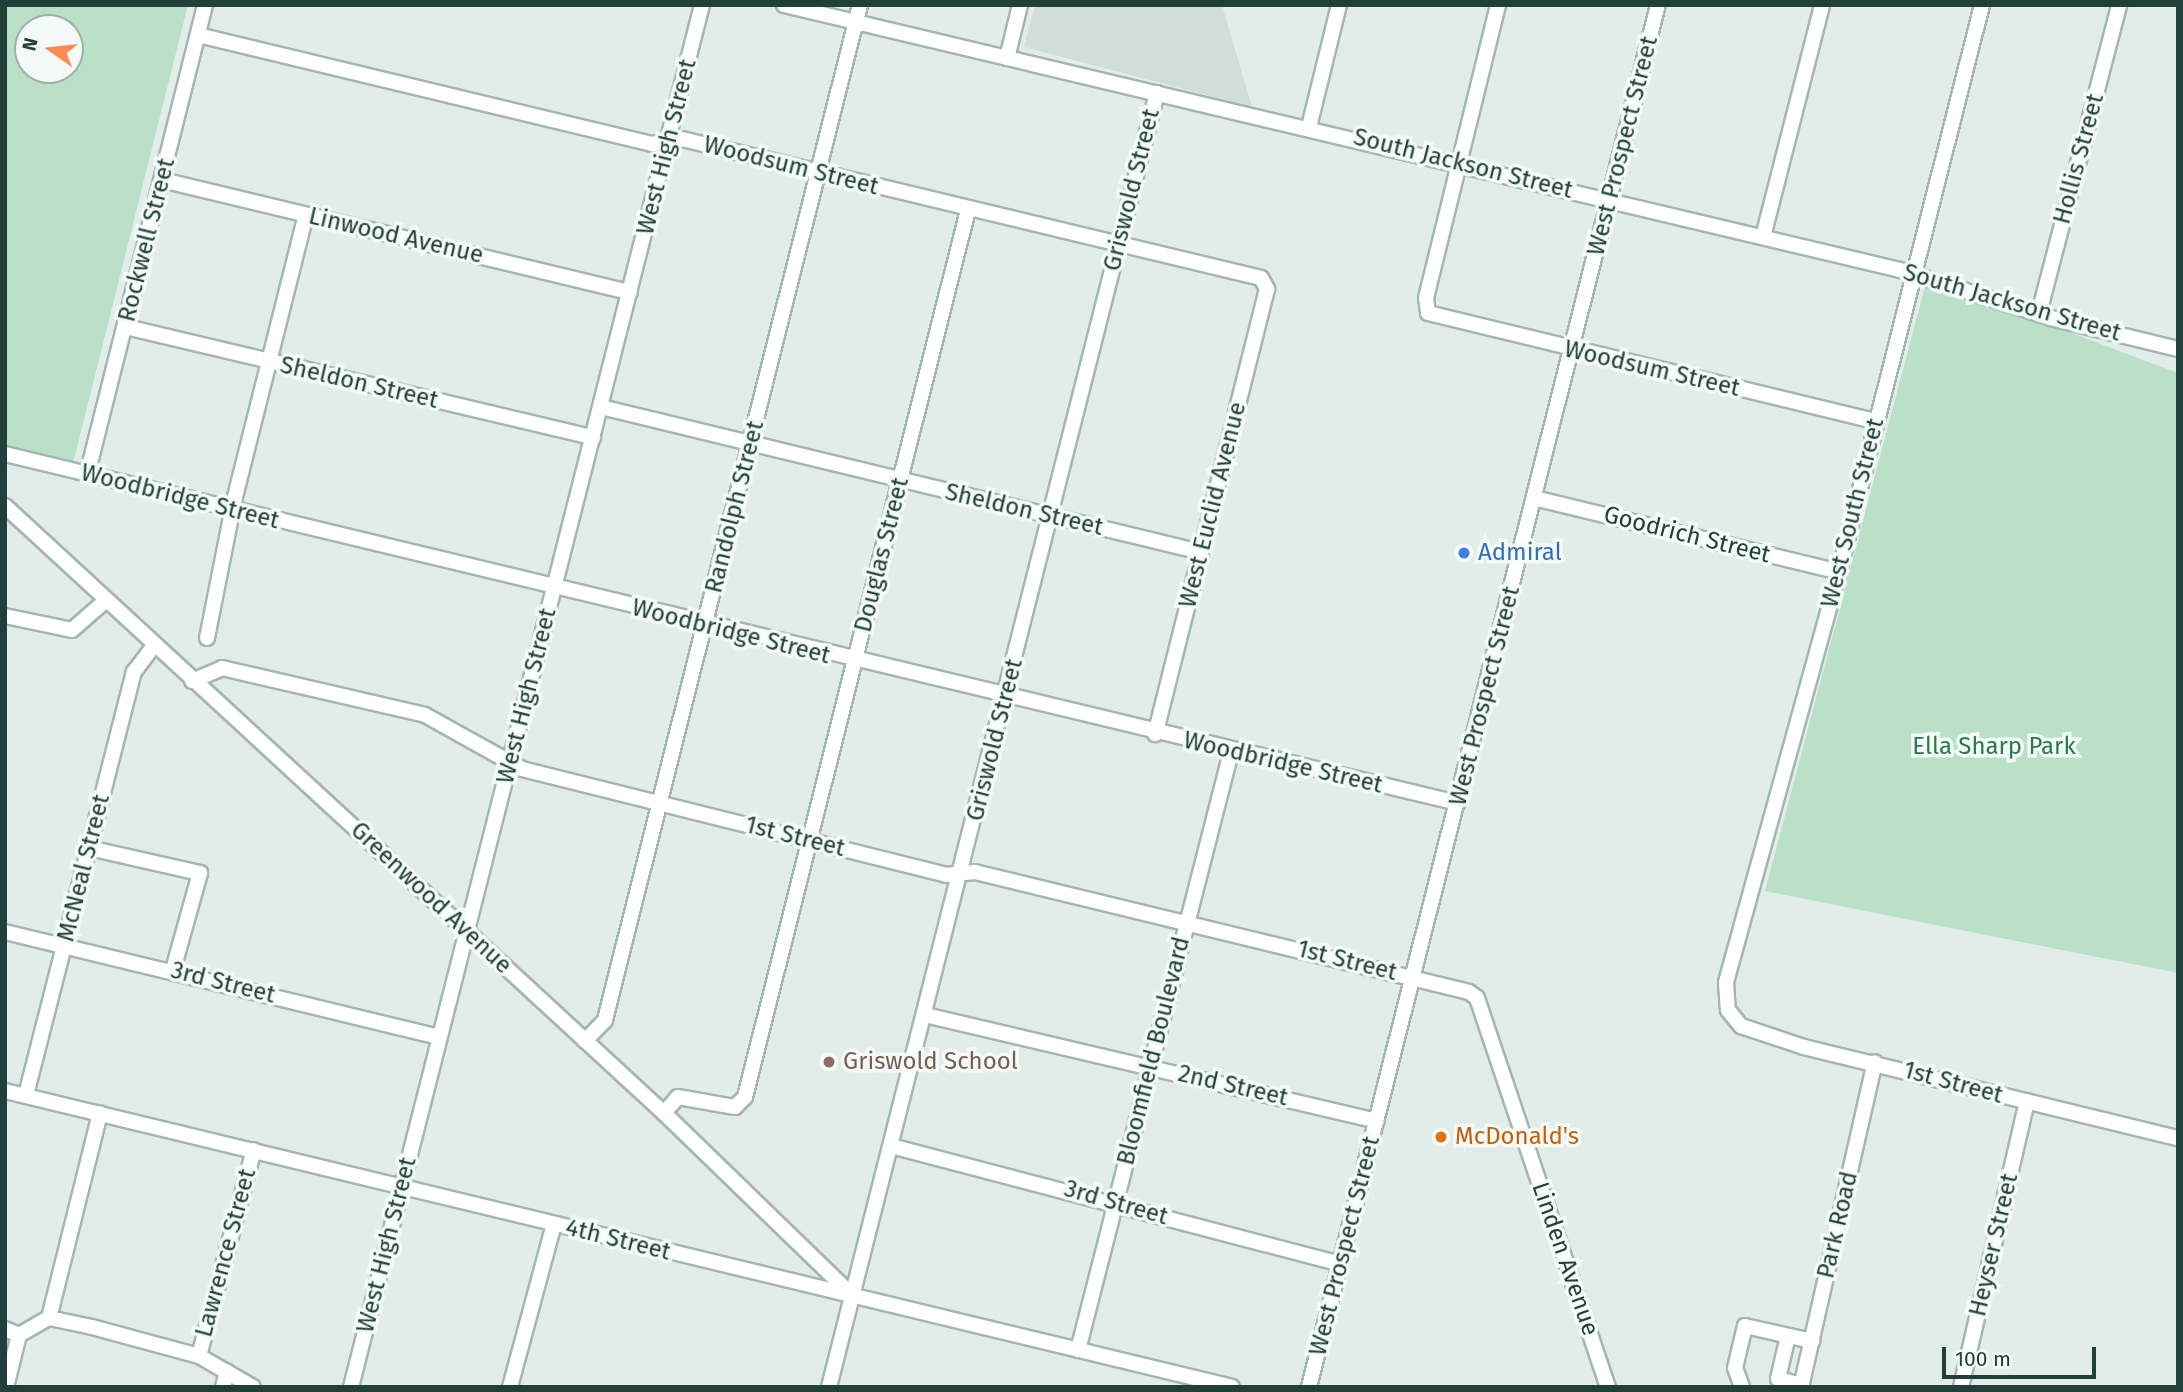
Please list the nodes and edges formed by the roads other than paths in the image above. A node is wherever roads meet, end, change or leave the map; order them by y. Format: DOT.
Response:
graph roads {
  1 [pos="205,5"];
  2 [pos="702,5"];
  3 [pos="783,5"];
  4 [pos="860,5"];
  5 [pos="1020,5"];
  6 [pos="1339,5"];
  7 [pos="1498,5"];
  8 [pos="1658,5"];
  9 [pos="1822,5"];
  10 [pos="1982,5"];
  11 [pos="2119,5"];
  12 [pos="856,22"];
  13 [pos="198,35"];
  14 [pos="1007,58"];
  15 [pos="1157,93"];
  16 [pos="1309,127"];
  17 [pos="668,141"];
  18 [pos="1458,164"];
  19 [pos="818,173"];
  20 [pos="162,180"];
  21 [pos="1609,199"];
  22 [pos="968,210"];
  23 [pos="306,215"];
  24 [pos="1763,237"];
  25 [pos="1118,244"];
  26 [pos="1913,276"];
  27 [pos="1261,278"];
  28 [pos="630,292"];
  29 [pos="2039,313"];
  30 [pos="126,327"];
  31 [pos="1573,349"];
  32 [pos="2178,349"];
  33 [pos="269,362"];
  34 [pos="601,407"];
  35 [pos="1877,422"];
  36 [pos="593,437"];
  37 [pos="750,444"];
  38 [pos="5,454"];
  39 [pos="87,475"];
  40 [pos="901,481"];
  41 [pos="1534,498"];
  42 [pos="5,506"];
  43 [pos="235,511"];
  44 [pos="1052,516"];
  45 [pos="1201,552"];
  46 [pos="1839,572"];
  47 [pos="555,588"];
  48 [pos="105,601"];
  49 [pos="5,616"];
  50 [pos="705,626"];
  51 [pos="207,638"];
  52 [pos="153,647"];
  53 [pos="855,662"];
  54 [pos="192,681"];
  55 [pos="1005,698"];
  56 [pos="1155,734"];
  57 [pos="1231,752"];
  58 [pos="510,763"];
  59 [pos="659,803"];
  60 [pos="1458,803"];
  61 [pos="809,841"];
  62 [pos="89,848"];
  63 [pos="961,873"];
  64 [pos="1187,923"];
  65 [pos="468,931"];
  66 [pos="5,932"];
  67 [pos="64,945"];
  68 [pos="173,970"];
  69 [pos="1412,977"];
  70 [pos="925,1015"];
  71 [pos="1733,1018"];
  72 [pos="440,1037"];
  73 [pos="585,1041"];
  74 [pos="1875,1062"];
  75 [pos="1149,1071"];
  76 [pos="5,1091"];
  77 [pos="26,1095"];
  78 [pos="2027,1102"];
  79 [pos="100,1113"];
  80 [pos="664,1113"];
  81 [pos="1377,1121"];
  82 [pos="2178,1138"];
  83 [pos="891,1146"];
  84 [pos="254,1150"];
  85 [pos="401,1187"];
  86 [pos="1116,1202"];
  87 [pos="554,1224"];
  88 [pos="1340,1264"];
  89 [pos="852,1295"];
  90 [pos="49,1318"];
  91 [pos="12,1332"];
  92 [pos="1788,1336"];
  93 [pos="1812,1341"];
  94 [pos="1078,1350"];
  95 [pos="199,1356"];
  96 [pos="228,1371"];
  97 [pos="1801,1386"];
  98 [pos="6,1387"];
  99 [pos="223,1387"];
  100 [pos="253,1387"];
  101 [pos="351,1387"];
  102 [pos="510,1387"];
  103 [pos="829,1387"];
  104 [pos="1230,1387"];
  105 [pos="1309,1387"];
  106 [pos="1608,1387"];
  107 [pos="1742,1387"];
  108 [pos="1961,1387"];
  1 -- 13 [label="street, Rockwell Street"];
  2 -- 17 [label="street, West High Street"];
  3 -- 12 [label="street, South Jackson Street"];
  4 -- 12 [label="street, Randolph Street"];
  5 -- 14 [label="street"];
  6 -- 16 [label="street"];
  7 -- 18 [label="street"];
  8 -- 21 [label="street, West Prospect Street"];
  9 -- 24 [label="street"];
  10 -- 26 [label="street, West South Street"];
  11 -- 29 [label="street, Hollis Street"];
  12 -- 14 [label="street, South Jackson Street"];
  12 -- 19 [label="street, Randolph Street"];
  13 -- 17 [label="street, Woodsum Street"];
  13 -- 20 [label="street, Rockwell Street"];
  14 -- 15 [label="street, South Jackson Street"];
  15 -- 16 [label="street, South Jackson Street"];
  15 -- 25 [label="street, Griswold Street"];
  16 -- 18 [label="street, South Jackson Street"];
  17 -- 19 [label="street, Woodsum Street"];
  17 -- 28 [label="street, West High Street"];
  18 -- 21 [label="street, South Jackson Street"];
  18 -- 31 [label="street, Woodsum Street"];
  19 -- 22 [label="street, Woodsum Street"];
  19 -- 37 [label="street, Randolph Street"];
  20 -- 23 [label="street, Linwood Avenue"];
  20 -- 30 [label="street, Rockwell Street"];
  21 -- 24 [label="street, South Jackson Street"];
  21 -- 31 [label="street, West Prospect Street"];
  22 -- 25 [label="street, Woodsum Street"];
  22 -- 40 [label="street, Douglas Street"];
  23 -- 28 [label="street, Linwood Avenue"];
  23 -- 33 [label="street"];
  24 -- 26 [label="street, South Jackson Street"];
  25 -- 27 [label="street, Woodsum Street"];
  25 -- 44 [label="street, Griswold Street"];
  26 -- 29 [label="street, South Jackson Street"];
  26 -- 35 [label="street, West South Street"];
  27 -- 45 [label="street, West Euclid Avenue"];
  28 -- 34 [label="street, West High Street"];
  29 -- 32 [label="street, South Jackson Street"];
  30 -- 33 [label="street, Sheldon Street"];
  30 -- 39 [label="street, Rockwell Street"];
  31 -- 35 [label="street, Woodsum Street"];
  31 -- 41 [label="street, West Prospect Street"];
  33 -- 36 [label="street, Sheldon Street"];
  33 -- 43 [label="street"];
  34 -- 36 [label="street, West High Street"];
  34 -- 37 [label="street, Sheldon Street"];
  35 -- 46 [label="street, West South Street"];
  36 -- 47 [label="street, West High Street"];
  37 -- 40 [label="street, Sheldon Street"];
  37 -- 50 [label="street, Randolph Street"];
  38 -- 39 [label="street, Woodbridge Street"];
  39 -- 43 [label="street, Woodbridge Street"];
  40 -- 44 [label="street, Sheldon Street"];
  40 -- 53 [label="street, Douglas Street"];
  41 -- 46 [label="street, Goodrich Street"];
  41 -- 60 [label="street, West Prospect Street"];
  42 -- 48 [label="street, Greenwood Avenue"];
  43 -- 47 [label="street, Woodbridge Street"];
  43 -- 51 [label="street"];
  44 -- 45 [label="street, Sheldon Street"];
  44 -- 55 [label="street, Griswold Street"];
  45 -- 56 [label="street, West Euclid Avenue"];
  46 -- 71 [label="street, West South Street"];
  47 -- 50 [label="street, Woodbridge Street"];
  47 -- 58 [label="street, West High Street"];
  48 -- 49 [label="street"];
  48 -- 52 [label="street, Greenwood Avenue"];
  50 -- 53 [label="street, Woodbridge Street"];
  50 -- 59 [label="street, Randolph Street"];
  52 -- 54 [label="street, Greenwood Avenue"];
  52 -- 62 [label="street, McNeal Street"];
  53 -- 55 [label="street, Woodbridge Street"];
  53 -- 61 [label="street, Douglas Street"];
  54 -- 58 [label="street, 1st Street"];
  54 -- 65 [label="street, Greenwood Avenue"];
  55 -- 56 [label="street, Woodbridge Street"];
  55 -- 63 [label="street, Griswold Street"];
  56 -- 57 [label="street, Woodbridge Street"];
  57 -- 60 [label="street, Woodbridge Street"];
  57 -- 64 [label="street, Bloomfield Boulevard"];
  58 -- 59 [label="street, 1st Street"];
  58 -- 65 [label="street, West High Street"];
  59 -- 61 [label="street, 1st Street"];
  59 -- 73 [label="street, Randolph Street"];
  60 -- 69 [label="street, West Prospect Street"];
  61 -- 63 [label="street, 1st Street"];
  61 -- 80 [label="street, Douglas Street"];
  62 -- 67 [label="street, McNeal Street"];
  62 -- 68 [label="street"];
  63 -- 64 [label="street, 1st Street"];
  63 -- 70 [label="street, Griswold Street"];
  64 -- 69 [label="street, 1st Street"];
  64 -- 75 [label="street, Bloomfield Boulevard"];
  65 -- 72 [label="street, West High Street"];
  65 -- 73 [label="street, Greenwood Avenue"];
  66 -- 67 [label="street, 3rd Street"];
  67 -- 68 [label="street, 3rd Street"];
  67 -- 77 [label="street, McNeal Street"];
  68 -- 72 [label="street, 3rd Street"];
  69 -- 81 [label="street, West Prospect Street"];
  69 -- 106 [label="street, Linden Avenue"];
  70 -- 75 [label="street, 2nd Street"];
  70 -- 83 [label="street, Griswold Street"];
  71 -- 74 [label="street, 1st Street"];
  72 -- 85 [label="street, West High Street"];
  73 -- 80 [label="street, Greenwood Avenue"];
  74 -- 78 [label="street, 1st Street"];
  74 -- 93 [label="street, Park Road"];
  75 -- 81 [label="street, 2nd Street"];
  75 -- 86 [label="street, Bloomfield Boulevard"];
  76 -- 77 [label="street, 4th Street"];
  77 -- 79 [label="street, 4th Street"];
  78 -- 82 [label="street, 1st Street"];
  78 -- 108 [label="street, Heyser Street"];
  79 -- 84 [label="street, 4th Street"];
  79 -- 90 [label="street"];
  80 -- 89 [label="street, Greenwood Avenue"];
  81 -- 88 [label="street, West Prospect Street"];
  83 -- 86 [label="street, 3rd Street"];
  83 -- 89 [label="street, Griswold Street"];
  84 -- 85 [label="street, 4th Street"];
  84 -- 95 [label="street, Lawrence Street"];
  85 -- 87 [label="street, 4th Street"];
  85 -- 101 [label="street, West High Street"];
  86 -- 88 [label="street, 3rd Street"];
  86 -- 94 [label="street, Bloomfield Boulevard"];
  87 -- 89 [label="street, 4th Street"];
  87 -- 102 [label="street"];
  88 -- 105 [label="street, West Prospect Street"];
  89 -- 94 [label="street, 4th Street"];
  89 -- 103 [label="street, Griswold Street"];
  90 -- 91 [label="street"];
  90 -- 95 [label="street"];
  91 -- 98 [label="street"];
  92 -- 93 [label="street"];
  92 -- 97 [label="street"];
  92 -- 107 [label="street"];
  93 -- 97 [label="street, Park Road"];
  94 -- 104 [label="street, 4th Street"];
  95 -- 96 [label="street"];
  96 -- 99 [label="street, Lawrence Street"];
  96 -- 100 [label="street"];
}
